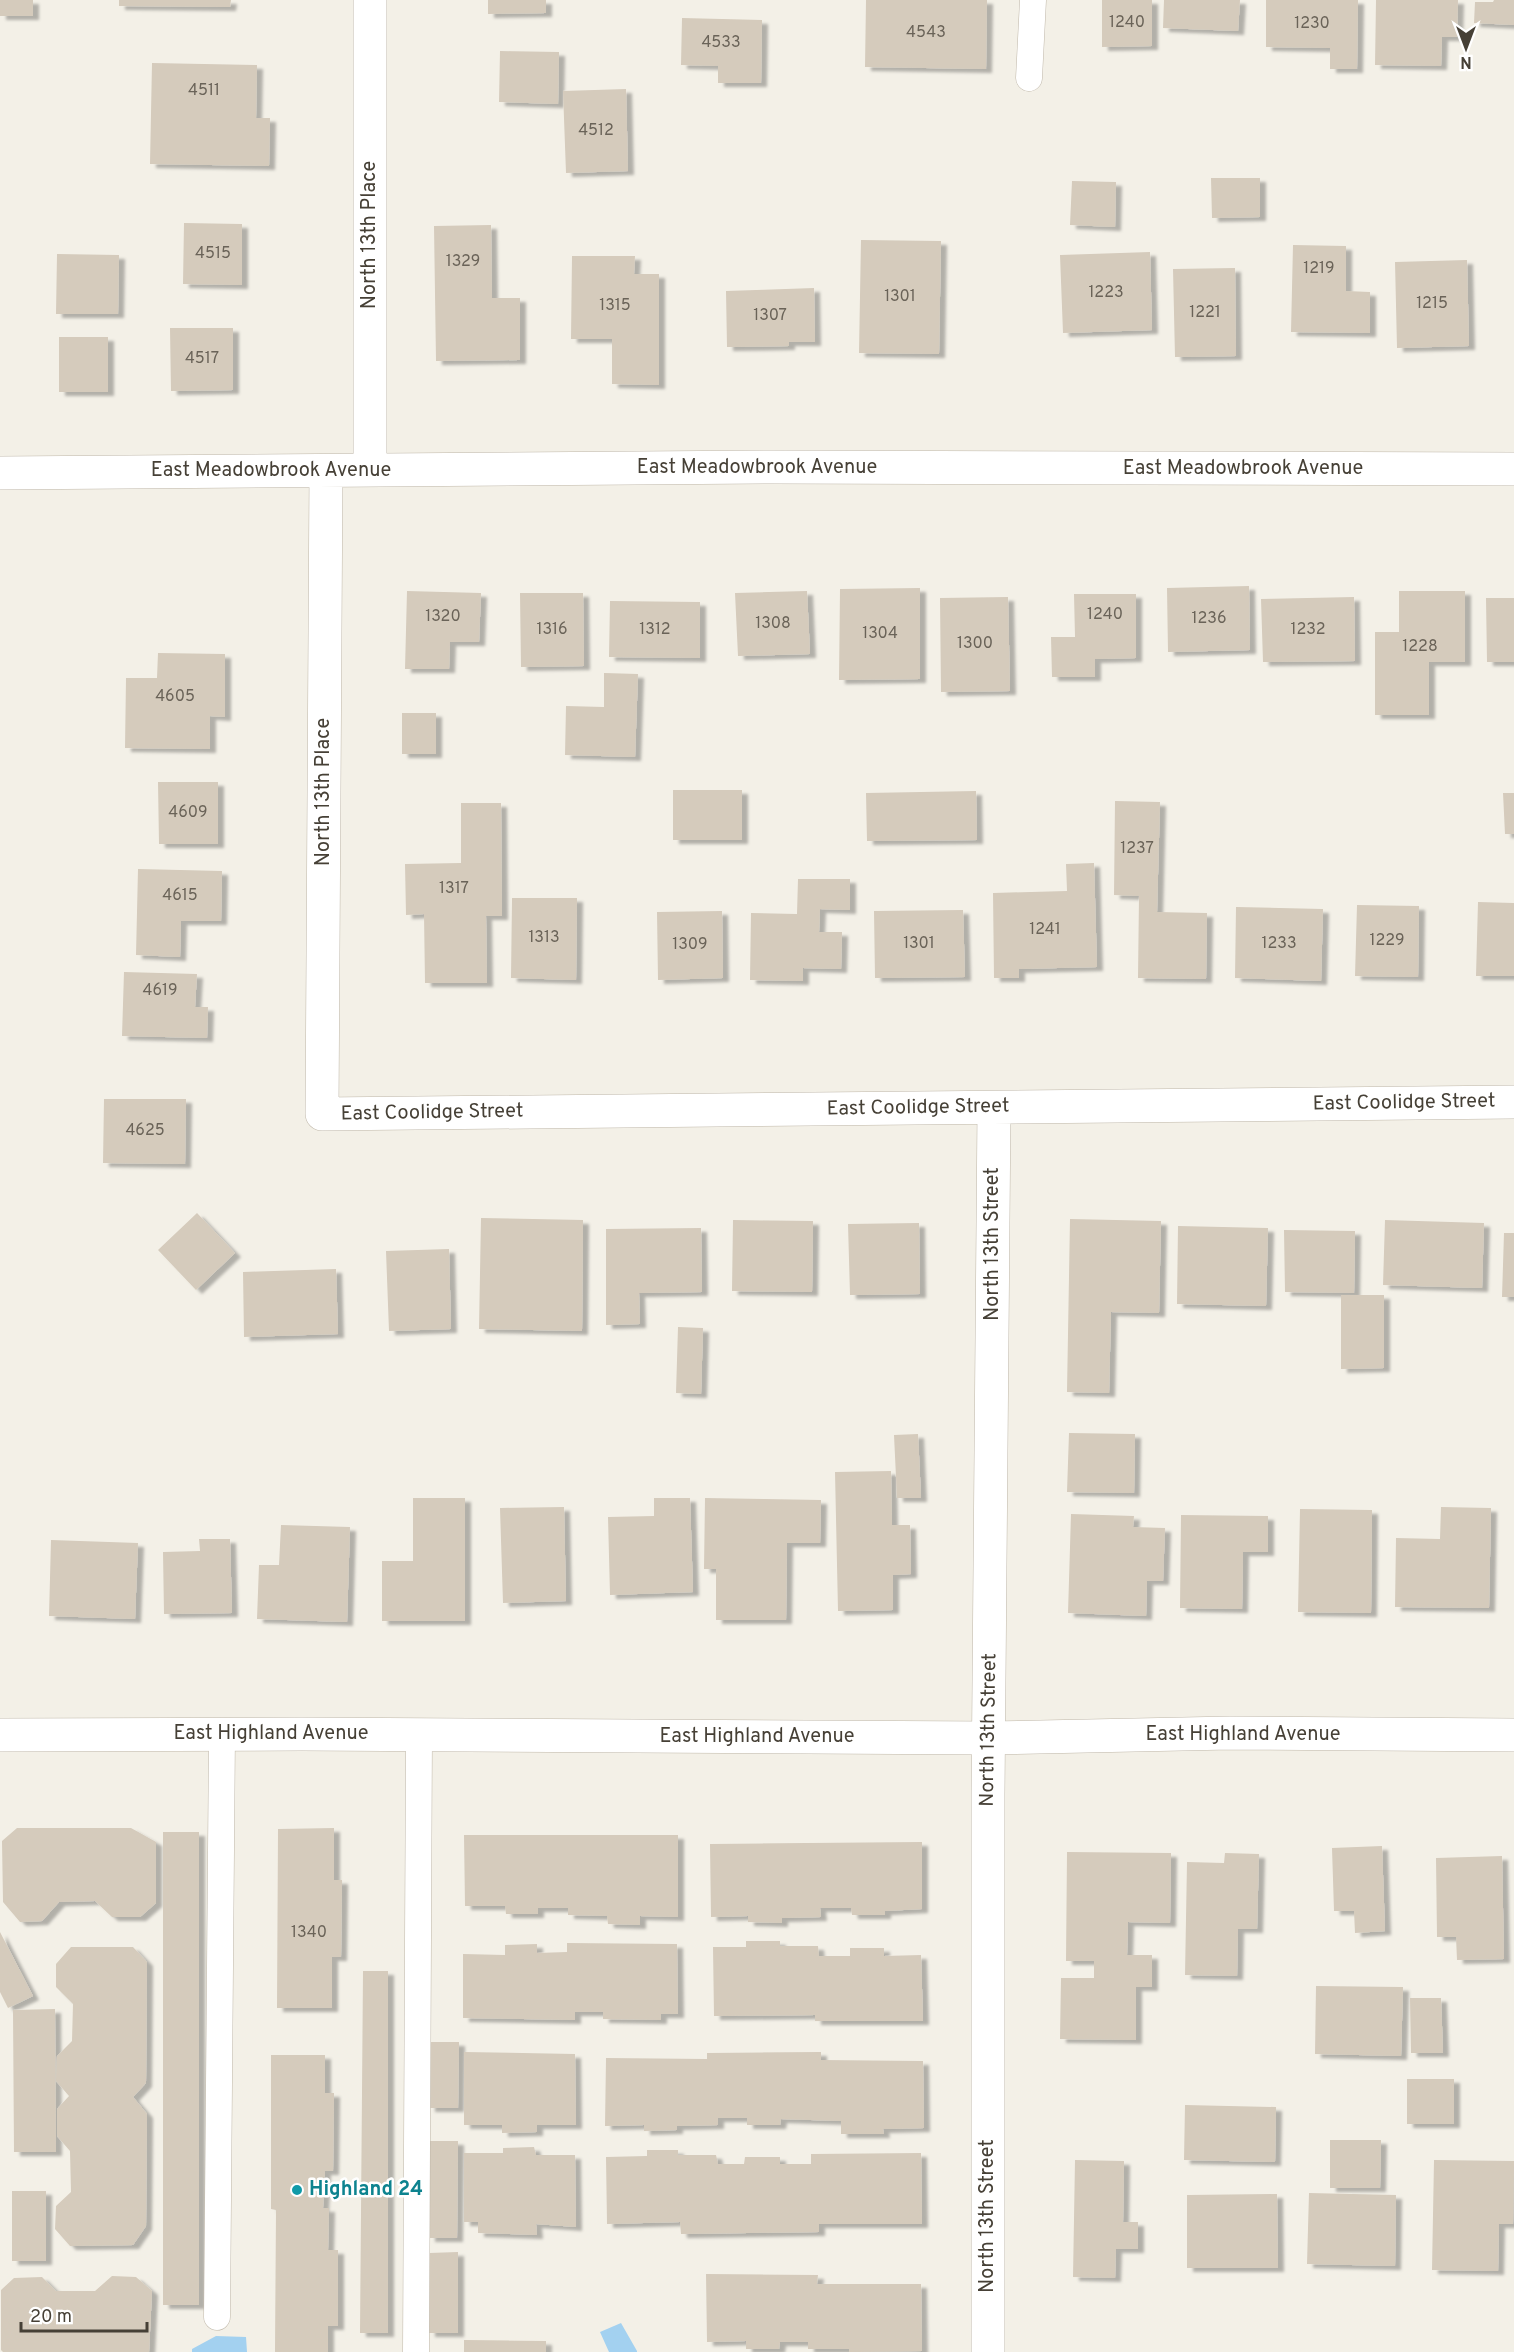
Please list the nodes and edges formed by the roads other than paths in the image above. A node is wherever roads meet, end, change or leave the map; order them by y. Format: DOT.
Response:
graph roads {
  1 [pos="370,0"];
  2 [pos="1034,0"];
  3 [pos="1029,78"];
  4 [pos="370,470"];
  5 [pos="1514,470"];
  6 [pos="326,471"];
  7 [pos="0,473"];
  8 [pos="1514,1102"];
  9 [pos="994,1108"];
  10 [pos="322,1114"];
  11 [pos="222,1734"];
  12 [pos="0,1735"];
  13 [pos="419,1735"];
  14 [pos="1514,1735"];
  15 [pos="989,1738"];
  16 [pos="217,2317"];
  17 [pos="416,2352"];
  18 [pos="988,2352"];
  1 -- 4 [label="street, North 13th Place"];
  2 -- 3 [label="lane"];
  4 -- 5 [label="street, East Meadowbrook Avenue"];
  4 -- 6 [label="street, East Meadowbrook Avenue"];
  6 -- 7 [label="street, East Meadowbrook Avenue"];
  6 -- 10 [label="street, North 13th Place"];
  8 -- 9 [label="street, East Coolidge Street"];
  9 -- 10 [label="street, East Coolidge Street"];
  9 -- 15 [label="street, North 13th Street"];
  11 -- 12 [label="street, East Highland Avenue"];
  11 -- 13 [label="street, East Highland Avenue"];
  11 -- 16 [label="lane"];
  13 -- 15 [label="street, East Highland Avenue"];
  13 -- 17 [label="lane"];
  14 -- 15 [label="street, East Highland Avenue"];
  15 -- 18 [label="street, North 13th Street"];
}
